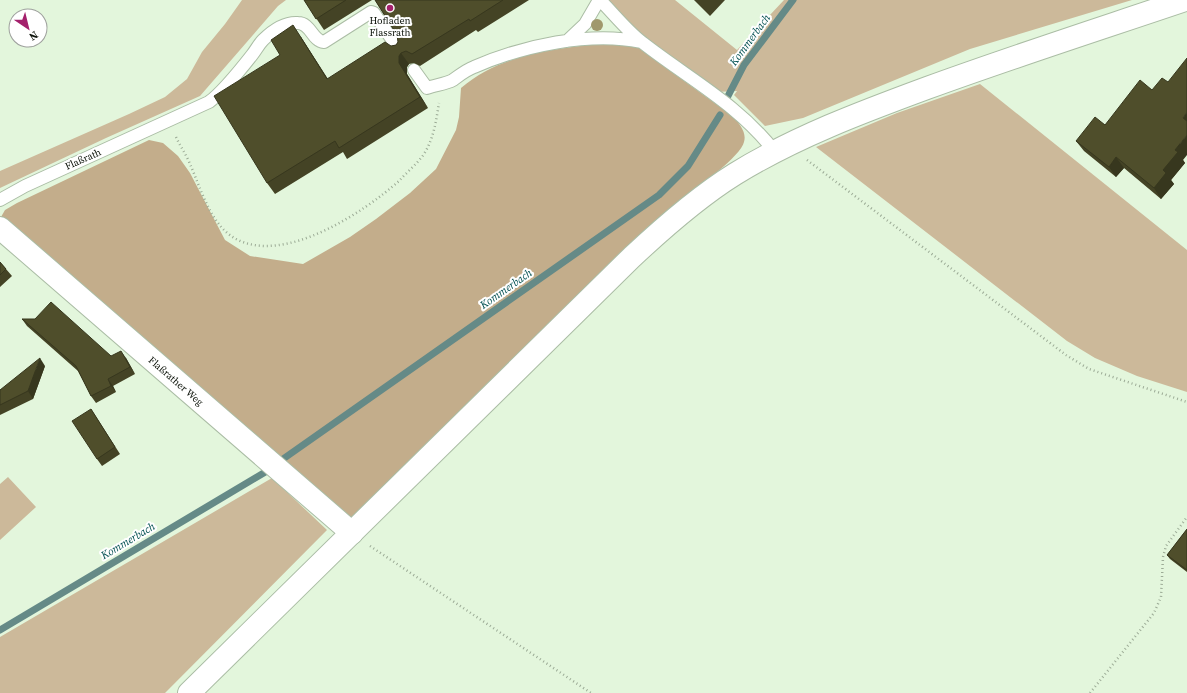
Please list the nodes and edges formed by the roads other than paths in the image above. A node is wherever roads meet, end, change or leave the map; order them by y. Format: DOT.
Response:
graph roads {
  1 [pos="599,0"];
  2 [pos="1185,0"];
  3 [pos="568,41"];
  4 [pos="641,42"];
  5 [pos="399,50"];
  6 [pos="414,70"];
  7 [pos="781,149"];
  8 [pos="0,200"];
  9 [pos="0,228"];
  10 [pos="352,533"];
  11 [pos="189,693"];
  1 -- 3 [label="lane"];
  1 -- 4 [label="lane"];
  2 -- 7 [label="main road"];
  3 -- 4 [label="lane"];
  3 -- 6 [label="lane"];
  4 -- 7 [label="lane"];
  5 -- 8 [label="lane, Flaßrath"];
  7 -- 10 [label="main road"];
  9 -- 10 [label="main road, Flaßrather Weg"];
  10 -- 11 [label="main road"];
}
